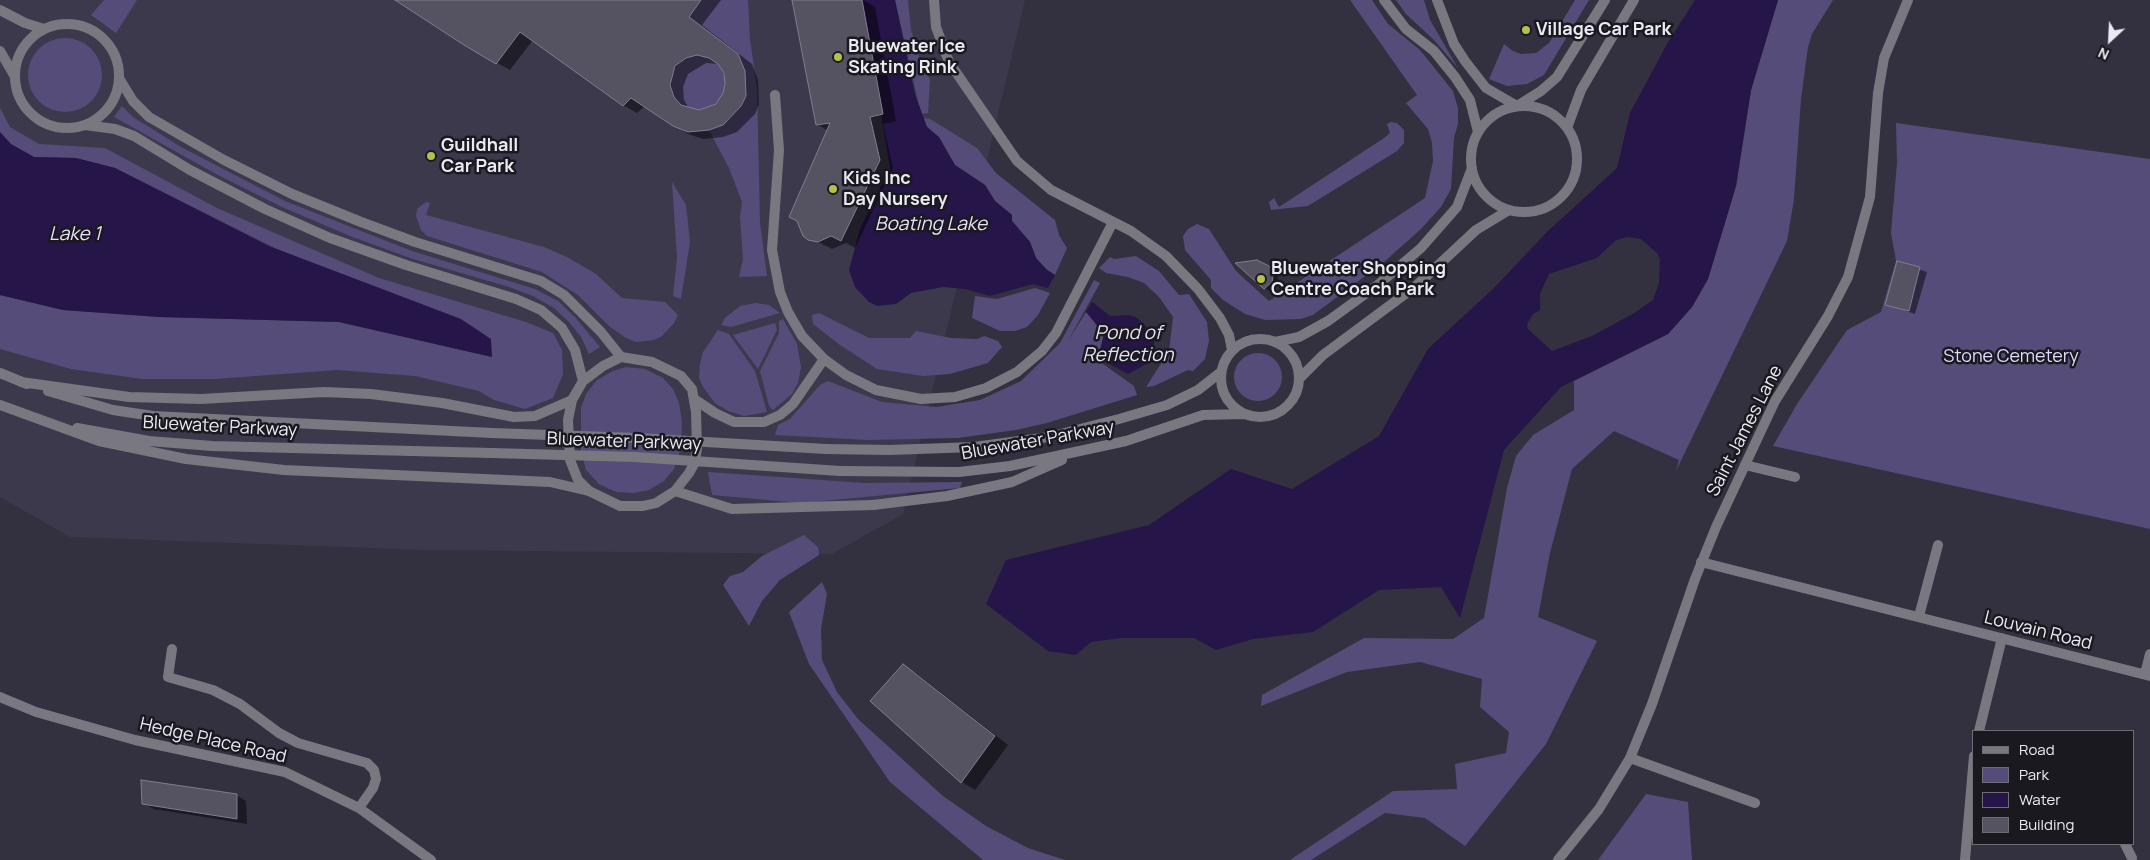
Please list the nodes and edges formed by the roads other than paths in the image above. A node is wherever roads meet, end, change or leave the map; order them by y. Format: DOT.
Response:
graph roads {
  1 [pos="934,0"];
  2 [pos="1384,0"];
  3 [pos="1438,0"];
  4 [pos="1606,0"];
  5 [pos="1634,0"];
  6 [pos="1908,0"];
  7 [pos="0,10"];
  8 [pos="44,29"];
  9 [pos="0,51"];
  10 [pos="14,75"];
  11 [pos="119,78"];
  12 [pos="775,95"];
  13 [pos="1516,106"];
  14 [pos="85,125"];
  15 [pos="1567,128"];
  16 [pos="1478,132"];
  17 [pos="1472,168"];
  18 [pos="1510,210"];
  19 [pos="1113,222"];
  20 [pos="1275,342"];
  21 [pos="1232,350"];
  22 [pos="620,357"];
  23 [pos="824,359"];
  24 [pos="1221,372"];
  25 [pos="0,373"];
  26 [pos="1299,379"];
  27 [pos="583,381"];
  28 [pos="21,382"];
  29 [pos="694,398"];
  30 [pos="572,400"];
  31 [pos="0,405"];
  32 [pos="1244,414"];
  33 [pos="1079,453"];
  34 [pos="1745,465"];
  35 [pos="1796,477"];
  36 [pos="589,491"];
  37 [pos="675,491"];
  38 [pos="1938,544"];
  39 [pos="1701,562"];
  40 [pos="1919,616"];
  41 [pos="2002,638"];
  42 [pos="172,649"];
  43 [pos="2150,654"];
  44 [pos="2147,675"];
  45 [pos="0,697"];
  46 [pos="1979,730"];
  47 [pos="1630,758"];
  48 [pos="1972,780"];
  49 [pos="1755,803"];
  50 [pos="359,808"];
  51 [pos="2126,845"];
  52 [pos="2132,858"];
  53 [pos="431,860"];
  54 [pos="1558,860"];
  55 [pos="1965,860"];
  1 -- 19 [label="street"];
  2 -- 16 [label="street"];
  3 -- 13 [label="street"];
  4 -- 13 [label="street"];
  5 -- 15 [label="street"];
  6 -- 34 [label="street, Saint James Lane"];
  7 -- 8 [label="street"];
  8 -- 10 [label="street"];
  8 -- 11 [label="street"];
  9 -- 10 [label="street"];
  10 -- 14 [label="street"];
  11 -- 14 [label="street"];
  11 -- 22 [label="street"];
  12 -- 23 [label="street"];
  13 -- 15 [label="street"];
  13 -- 16 [label="street"];
  14 -- 27 [label="street"];
  15 -- 18 [label="street"];
  16 -- 17 [label="street"];
  17 -- 18 [label="street"];
  17 -- 20 [label="street"];
  18 -- 26 [label="street"];
  19 -- 21 [label="street"];
  19 -- 23 [label="street"];
  20 -- 21 [label="street"];
  20 -- 26 [label="street"];
  21 -- 24 [label="street"];
  22 -- 27 [label="street"];
  22 -- 29 [label="street"];
  23 -- 29 [label="street"];
  24 -- 28 [label="street, Bluewater Parkway, bridge"];
  24 -- 32 [label="street"];
  25 -- 28 [label="street, Bluewater Parkway"];
  26 -- 32 [label="street"];
  27 -- 30 [label="street"];
  28 -- 30 [label="street"];
  29 -- 37 [label="street"];
  30 -- 36 [label="street"];
  31 -- 33 [label="street, Bluewater Parkway, bridge"];
  31 -- 36 [label="street"];
  32 -- 33 [label="street, Bluewater Parkway"];
  33 -- 37 [label="street"];
  34 -- 35 [label="street"];
  34 -- 39 [label="street, Saint James Lane"];
  36 -- 37 [label="street"];
  38 -- 40 [label="street"];
  39 -- 40 [label="street, Louvain Road"];
  39 -- 47 [label="street, Saint James Lane"];
  40 -- 41 [label="street, Louvain Road"];
  41 -- 44 [label="street, Louvain Road"];
  41 -- 46 [label="street"];
  42 -- 50 [label="street"];
  43 -- 44 [label="street"];
  45 -- 50 [label="street, Hedge Place Road"];
  47 -- 49 [label="street"];
  47 -- 54 [label="street, Saint James Lane"];
  48 -- 55 [label="street"];
  50 -- 53 [label="street, Hedge Place Road"];
  51 -- 52 [label="street"];
}
